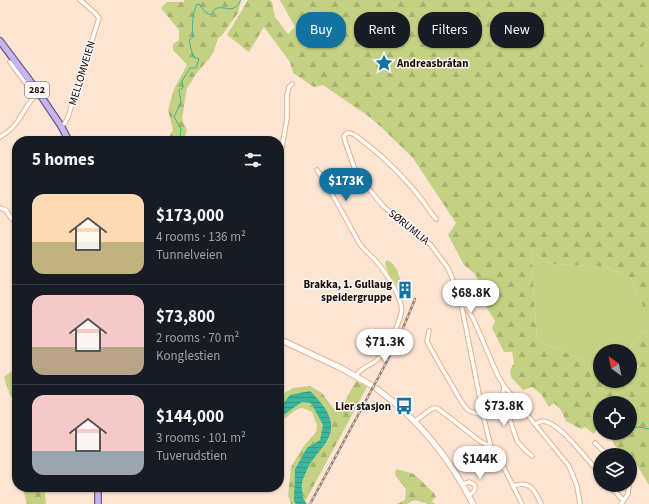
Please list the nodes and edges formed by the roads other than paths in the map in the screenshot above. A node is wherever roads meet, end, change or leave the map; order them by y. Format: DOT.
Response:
graph roads {
  1 [pos="80,0"];
  2 [pos="0,41"];
  3 [pos="10,62"];
  4 [pos="292,84"];
  5 [pos="39,93"];
  6 [pos="33,97"];
  7 [pos="61,126"];
  8 [pos="66,136"];
  9 [pos="284,136"];
  10 [pos="0,137"];
  11 [pos="317,170"];
  12 [pos="0,208"];
  13 [pos="12,219"];
  14 [pos="436,219"];
  15 [pos="461,301"];
  16 [pos="429,332"];
  17 [pos="284,341"];
  18 [pos="356,376"];
  19 [pos="371,385"];
  20 [pos="504,386"];
  21 [pos="377,389"];
  22 [pos="483,414"];
  23 [pos="415,421"];
  24 [pos="535,424"];
  25 [pos="595,443"];
  26 [pos="491,446"];
  27 [pos="600,448"];
  28 [pos="532,456"];
  29 [pos="593,466"];
  30 [pos="463,484"];
  31 [pos="514,486"];
  32 [pos="98,492"];
  33 [pos="614,492"];
  34 [pos="628,492"];
  35 [pos="469,496"];
  36 [pos="622,502"];
  37 [pos="98,504"];
  38 [pos="473,504"];
  39 [pos="522,504"];
  40 [pos="541,504"];
  41 [pos="580,504"];
  1 -- 7 [label="street, MELLOMVEIEN"];
  2 -- 5 [label="main road, 282"];
  3 -- 6 [label="street"];
  4 -- 9 [label="street"];
  5 -- 6 [label="street"];
  5 -- 7 [label="main road, 282"];
  6 -- 10 [label="street"];
  7 -- 8 [label="main road, 282"];
  11 -- 18 [label="street"];
  12 -- 13 [label="street"];
  14 -- 15 [label="street, SØRUMLIA"];
  15 -- 20 [label="street"];
  15 -- 22 [label="street, SØRUMLIA"];
  16 -- 22 [label="street"];
  17 -- 18 [label="main road"];
  18 -- 19 [label="main road"];
  20 -- 24 [label="street"];
  20 -- 28 [label="street"];
  21 -- 23 [label="main road"];
  22 -- 26 [label="street, SØRUMLIA"];
  23 -- 26 [label="street"];
  23 -- 30 [label="main road"];
  24 -- 29 [label="street"];
  24 -- 41 [label="street"];
  25 -- 27 [label="street"];
  26 -- 31 [label="street, SØRUMLIA"];
  30 -- 35 [label="main road"];
  30 -- 35 [label="street"];
  31 -- 39 [label="street, SØRUMLIA"];
  31 -- 40 [label="street"];
  32 -- 37 [label="main road"];
  33 -- 36 [label="street"];
  34 -- 36 [label="street"];
  35 -- 38 [label="main road"];
}
